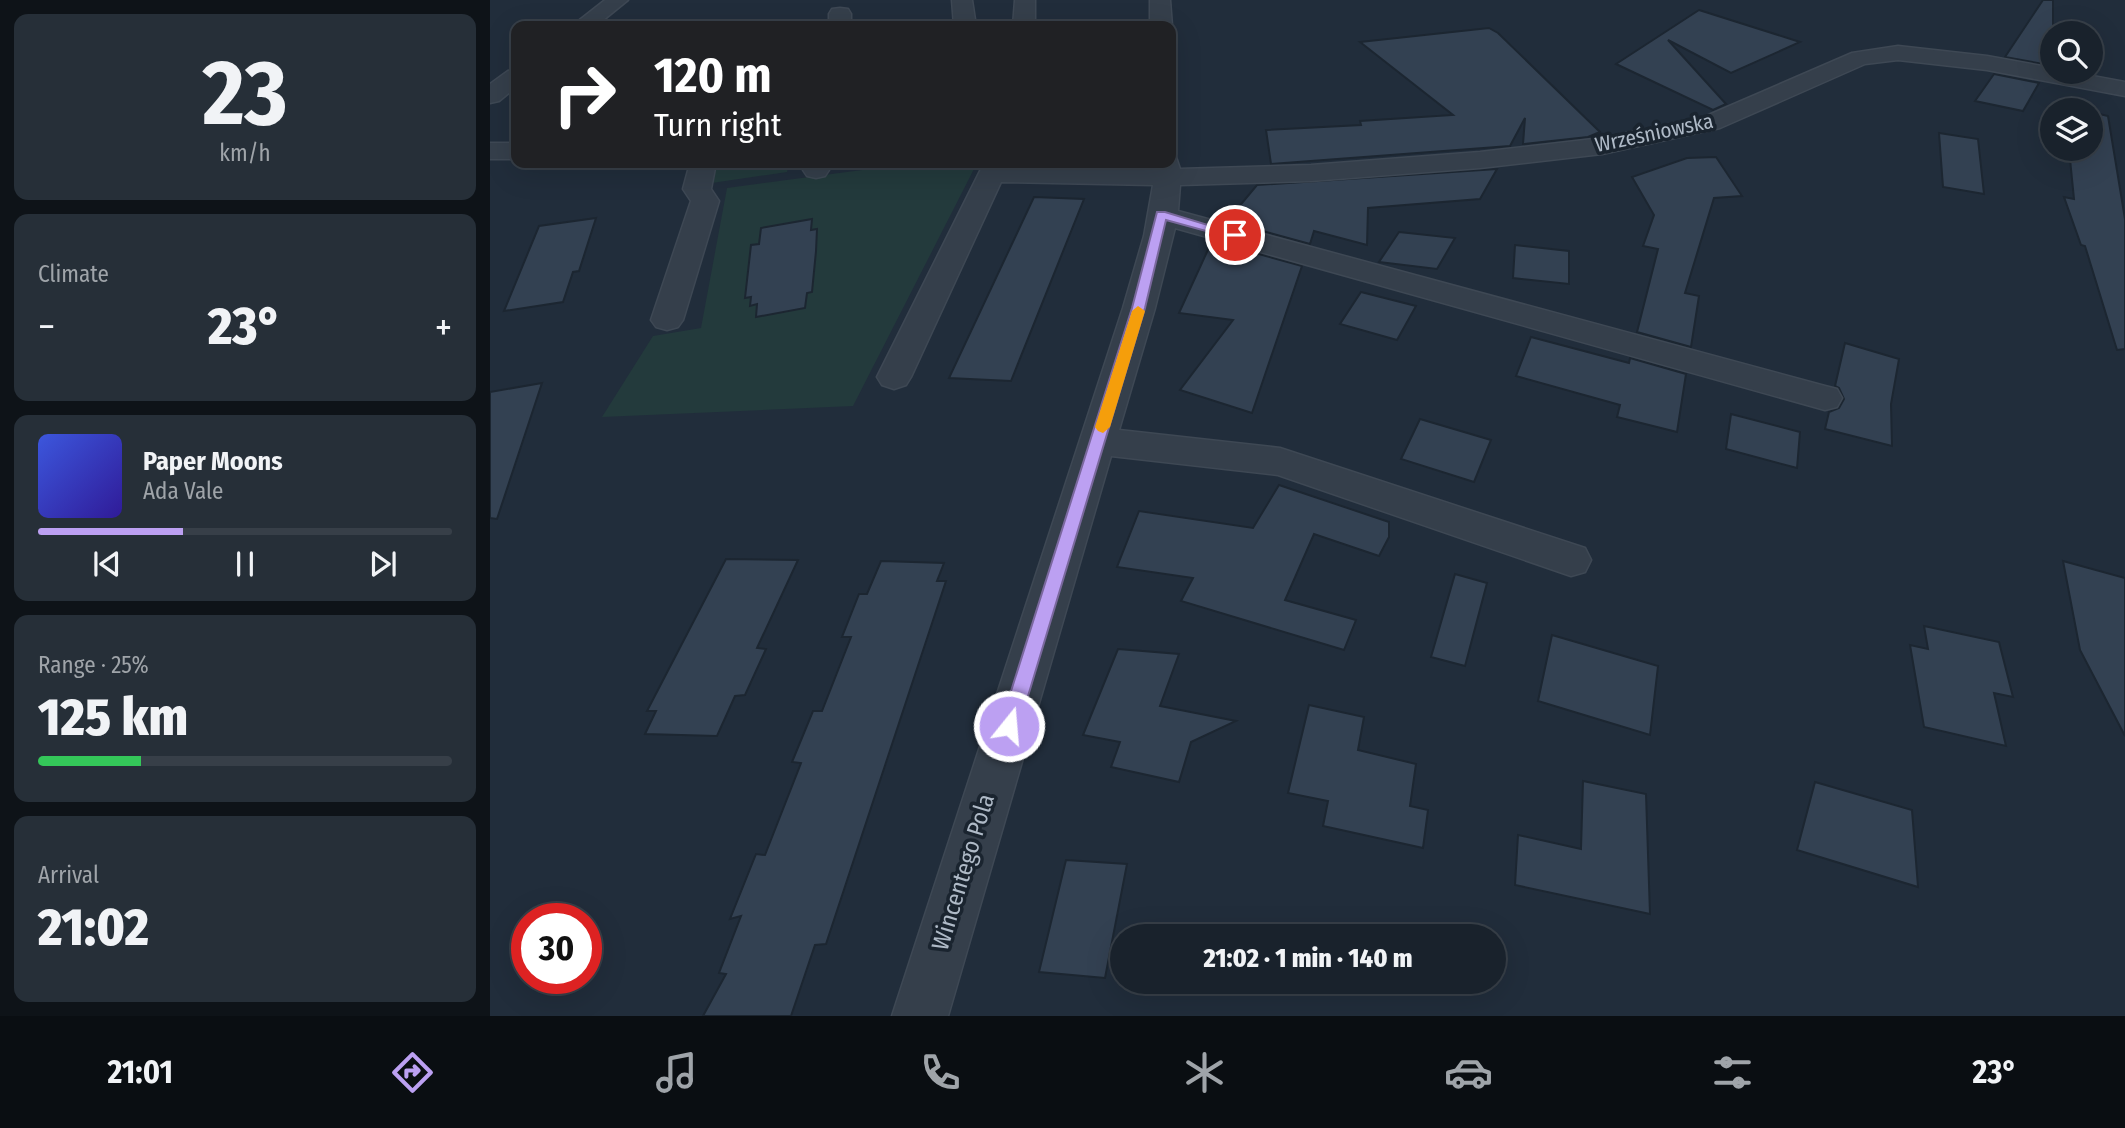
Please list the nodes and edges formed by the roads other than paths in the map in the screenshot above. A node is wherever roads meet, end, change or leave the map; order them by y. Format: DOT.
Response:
graph roads {
  1 [pos="618,0"];
  2 [pos="962,0"];
  3 [pos="1025,0"];
  4 [pos="1160,0"];
  5 [pos="590,21"];
  6 [pos="964,21"];
  7 [pos="1024,21"];
  8 [pos="1161,21"];
  9 [pos="511,80"];
  10 [pos="2125,89"];
  11 [pos="490,96"];
  12 [pos="490,151"];
  13 [pos="511,151"];
  14 [pos="702,168"];
  15 [pos="994,168"];
  16 [pos="1166,185"];
  17 [pos="667,320"];
  18 [pos="894,377"];
  19 [pos="1825,398"];
  20 [pos="1098,442"];
  21 [pos="1571,559"];
  22 [pos="920,1016"];
  1 -- 5 [label="street"];
  2 -- 6 [label="street"];
  3 -- 7 [label="street"];
  4 -- 8 [label="street"];
  9 -- 11 [label="street"];
  10 -- 16 [label="street, Wrześniowska"];
  12 -- 13 [label="street"];
  14 -- 17 [label="street"];
  15 -- 16 [label="street"];
  15 -- 18 [label="street"];
  16 -- 19 [label="street"];
  16 -- 20 [label="street, Wincentego Pola"];
  20 -- 21 [label="street"];
  20 -- 22 [label="street, Wincentego Pola"];
}
